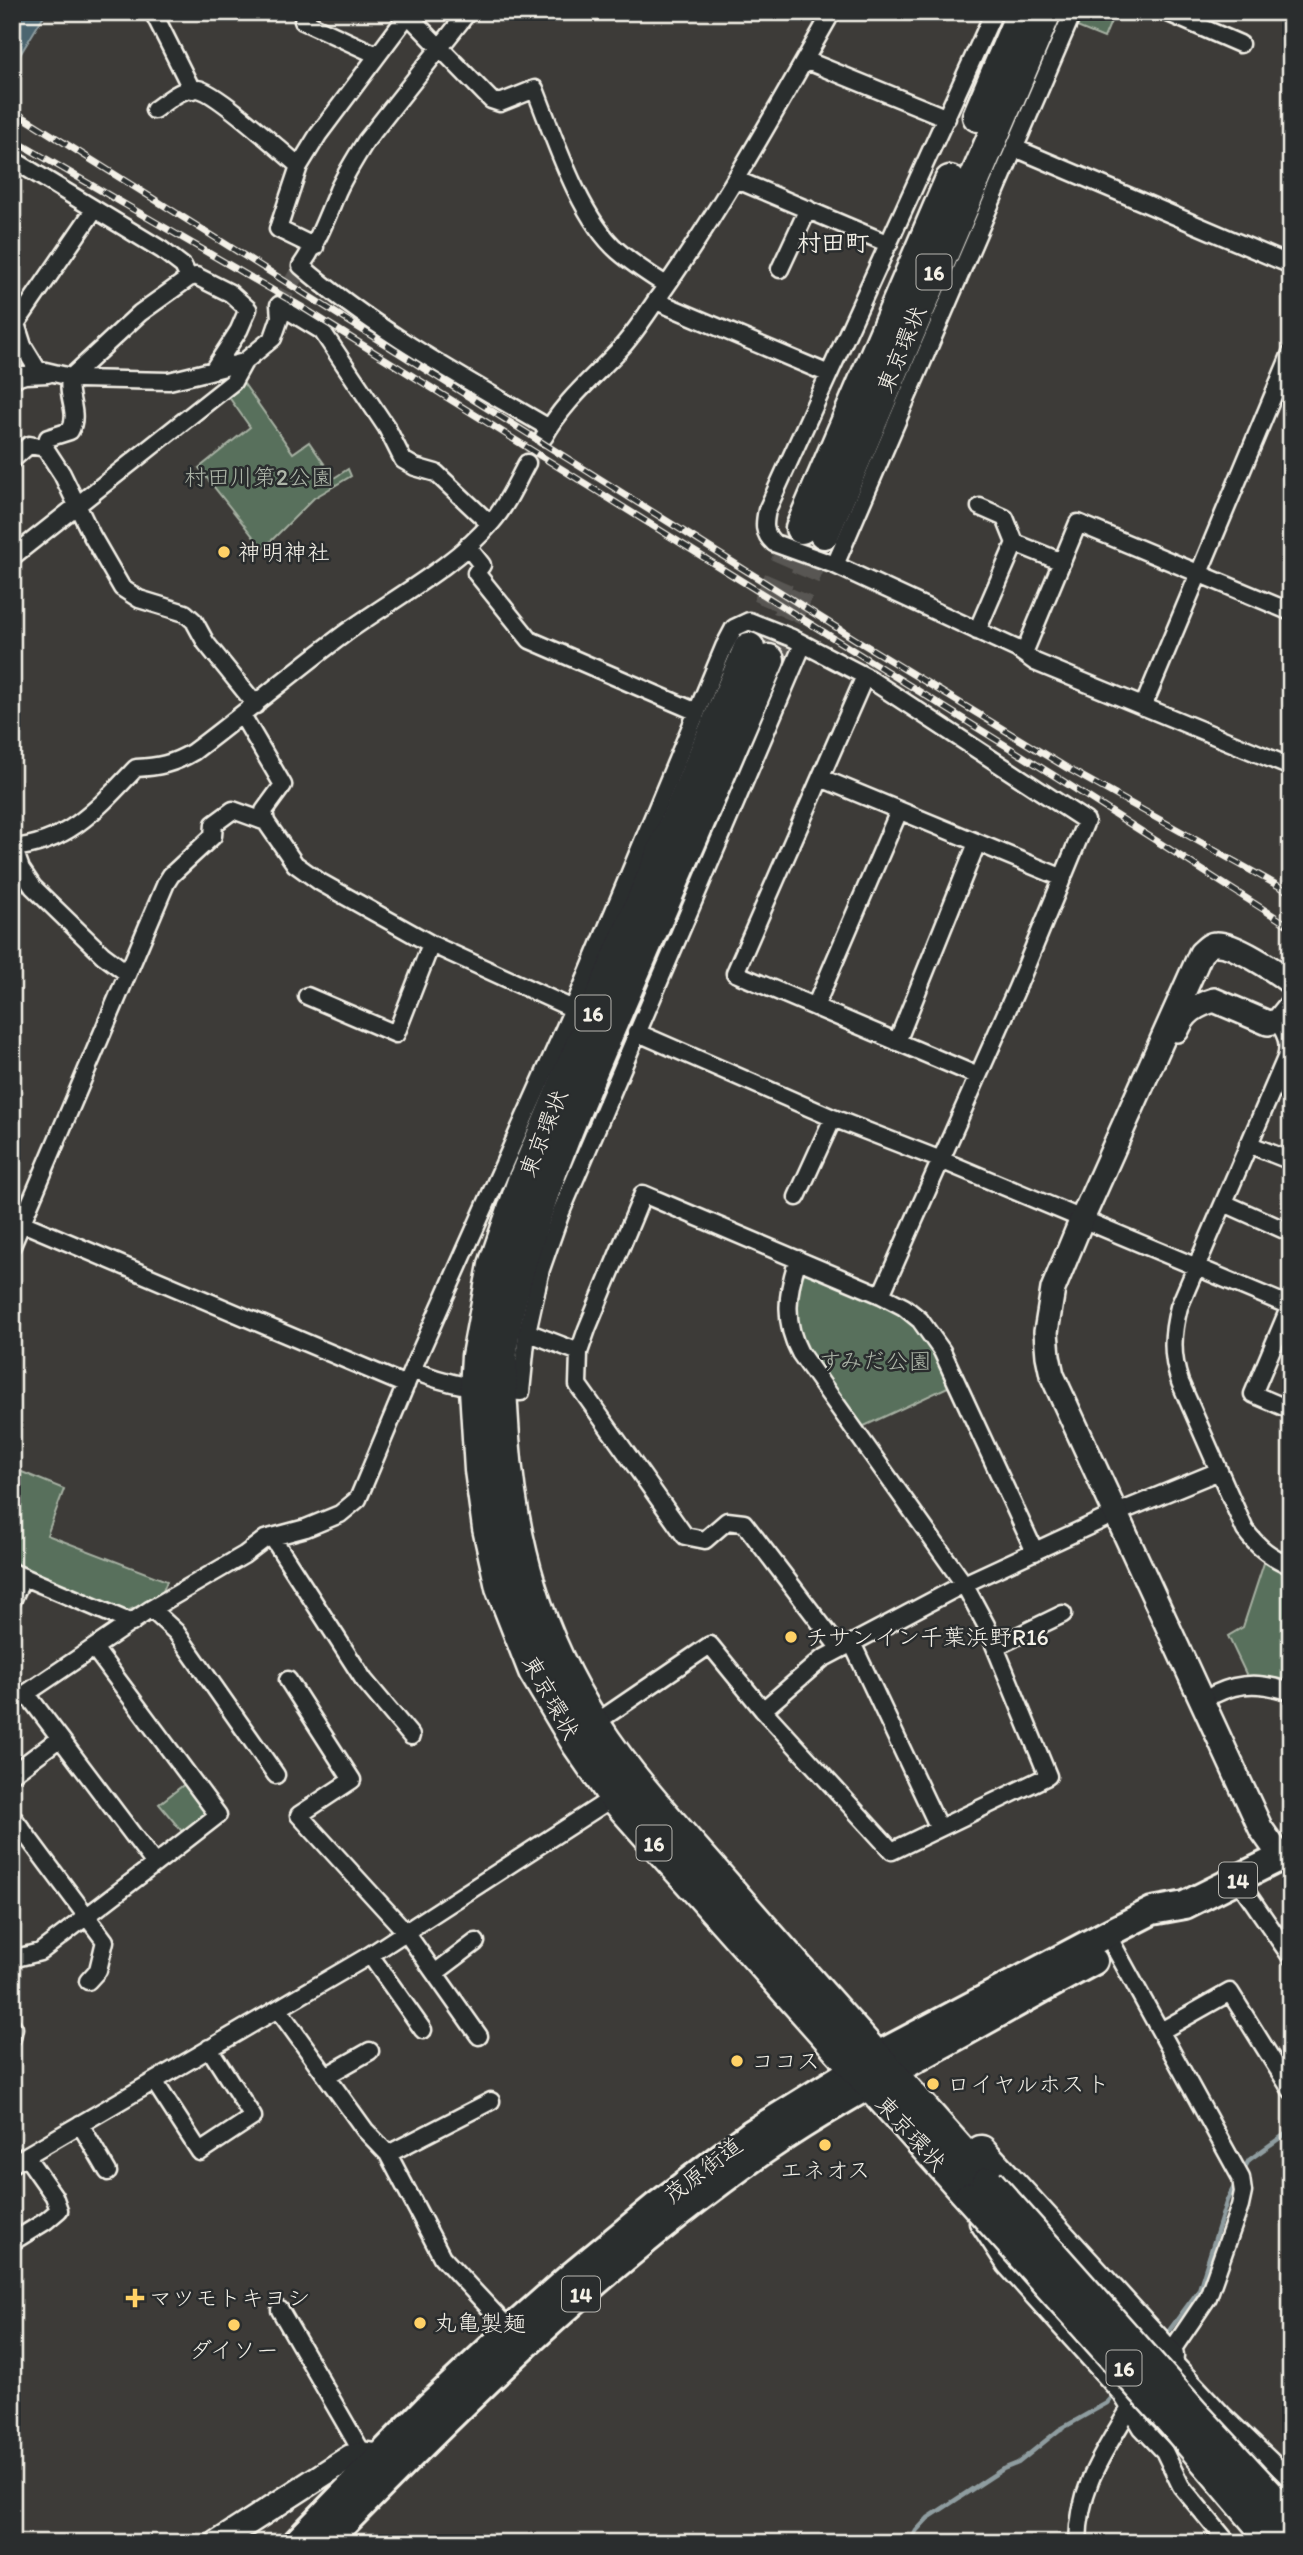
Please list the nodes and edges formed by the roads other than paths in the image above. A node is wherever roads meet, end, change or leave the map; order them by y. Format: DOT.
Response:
graph roads {
  1 [pos="153,12"];
  2 [pos="309,12"];
  3 [pos="468,12"];
  4 [pos="832,12"];
  5 [pos="994,12"];
  6 [pos="1022,12"];
  7 [pos="1046,12"];
  8 [pos="1073,12"];
  9 [pos="1166,12"];
  10 [pos="409,14"];
  11 [pos="1240,44"];
  12 [pos="441,47"];
  13 [pos="377,55"];
  14 [pos="805,60"];
  15 [pos="192,90"];
  16 [pos="154,110"];
  17 [pos="947,118"];
  18 [pos="1015,148"];
  19 [pos="12,159"];
  20 [pos="299,166"];
  21 [pos="735,179"];
  22 [pos="808,209"];
  23 [pos="94,210"];
  24 [pos="889,244"];
  25 [pos="315,247"];
  26 [pos="1291,265"];
  27 [pos="780,270"];
  28 [pos="189,278"];
  29 [pos="666,285"];
  30 [pos="656,301"];
  31 [pos="14,317"];
  32 [pos="244,362"];
  33 [pos="1289,364"];
  34 [pos="213,370"];
  35 [pos="50,373"];
  36 [pos="829,373"];
  37 [pos="70,378"];
  38 [pos="12,379"];
  39 [pos="45,448"];
  40 [pos="12,460"];
  41 [pos="527,463"];
  42 [pos="79,505"];
  43 [pos="980,507"];
  44 [pos="490,524"];
  45 [pos="1015,543"];
  46 [pos="467,546"];
  47 [pos="12,557"];
  48 [pos="1062,562"];
  49 [pos="835,565"];
  50 [pos="1199,573"];
  51 [pos="1291,612"];
  52 [pos="977,632"];
  53 [pos="803,644"];
  54 [pos="1024,653"];
  55 [pos="759,654"];
  56 [pos="865,676"];
  57 [pos="1143,707"];
  58 [pos="249,710"];
  59 [pos="697,712"];
  60 [pos="1291,767"];
  61 [pos="821,778"];
  62 [pos="899,811"];
  63 [pos="266,822"];
  64 [pos="977,843"];
  65 [pos="13,846"];
  66 [pos="1063,878"];
  67 [pos="431,944"];
  68 [pos="1196,965"];
  69 [pos="127,973"];
  70 [pos="1291,983"];
  71 [pos="307,996"];
  72 [pos="1214,1000"];
  73 [pos="815,1007"];
  74 [pos="573,1009"];
  75 [pos="1284,1013"];
  76 [pos="636,1032"];
  77 [pos="897,1042"];
  78 [pos="978,1076"];
  79 [pos="833,1118"];
  80 [pos="1248,1144"];
  81 [pos="941,1160"];
  82 [pos="1291,1161"];
  83 [pos="797,1197"];
  84 [pos="1224,1203"];
  85 [pos="17,1221"];
  86 [pos="1087,1221"];
  87 [pos="1291,1233"];
  88 [pos="12,1246"];
  89 [pos="798,1259"];
  90 [pos="1197,1267"];
  91 [pos="881,1295"];
  92 [pos="527,1332"];
  93 [pos="579,1352"];
  94 [pos="409,1377"];
  95 [pos="488,1390"];
  96 [pos="1291,1410"];
  97 [pos="1219,1471"];
  98 [pos="1122,1511"];
  99 [pos="272,1537"];
  100 [pos="1035,1552"];
  101 [pos="1291,1566"];
  102 [pos="18,1574"];
  103 [pos="964,1584"];
  104 [pos="12,1601"];
  105 [pos="151,1609"];
  106 [pos="1063,1615"];
  107 [pos="132,1623"];
  108 [pos="846,1646"];
  109 [pos="995,1647"];
  110 [pos="94,1648"];
  111 [pos="288,1680"];
  112 [pos="1291,1692"];
  113 [pos="26,1693"];
  114 [pos="1215,1694"];
  115 [pos="12,1703"];
  116 [pos="763,1710"];
  117 [pos="594,1724"];
  118 [pos="411,1736"];
  119 [pos="60,1738"];
  120 [pos="12,1774"];
  121 [pos="276,1775"];
  122 [pos="614,1797"];
  123 [pos="12,1816"];
  124 [pos="939,1828"];
  125 [pos="1286,1854"];
  126 [pos="155,1864"];
  127 [pos="1238,1880"];
  128 [pos="87,1916"];
  129 [pos="405,1931"];
  130 [pos="476,1942"];
  131 [pos="1111,1942"];
  132 [pos="370,1955"];
  133 [pos="1291,1957"];
  134 [pos="12,1959"];
  135 [pos="435,1973"];
  136 [pos="88,1981"];
  137 [pos="278,2009"];
  138 [pos="12,2025"];
  139 [pos="423,2030"];
  140 [pos="1161,2031"];
  141 [pos="479,2036"];
  142 [pos="12,2038"];
  143 [pos="209,2049"];
  144 [pos="370,2051"];
  145 [pos="879,2074"];
  146 [pos="326,2076"];
  147 [pos="155,2081"];
  148 [pos="1291,2090"];
  149 [pos="491,2101"];
  150 [pos="80,2124"];
  151 [pos="388,2154"];
  152 [pos="19,2160"];
  153 [pos="108,2172"];
  154 [pos="979,2189"];
  155 [pos="12,2242"];
  156 [pos="280,2310"];
  157 [pos="510,2330"];
  158 [pos="1168,2356"];
  159 [pos="1130,2408"];
  160 [pos="372,2455"];
  161 [pos="408,2461"];
  162 [pos="1291,2480"];
  163 [pos="1291,2519"];
  164 [pos="333,2541"];
  165 [pos="217,2543"];
  166 [pos="296,2543"];
  167 [pos="1078,2543"];
  168 [pos="1228,2543"];
  169 [pos="1275,2543"];
  1 -- 15 [label="street"];
  2 -- 13 [label="street"];
  3 -- 12 [label="street"];
  4 -- 14 [label="street"];
  5 -- 17 [label="street"];
  6 -- 7 [label="highway, 東京環状 / 16"];
  8 -- 18 [label="street"];
  9 -- 11 [label="street"];
  10 -- 12 [label="street"];
  10 -- 13 [label="street"];
  12 -- 25 [label="street"];
  12 -- 29 [label="street"];
  13 -- 20 [label="street"];
  14 -- 17 [label="street"];
  14 -- 21 [label="street"];
  15 -- 16 [label="street"];
  15 -- 20 [label="street"];
  17 -- 24 [label="street"];
  18 -- 26 [label="street"];
  18 -- 49 [label="street"];
  19 -- 23 [label="street"];
  20 -- 25 [label="street"];
  21 -- 22 [label="street"];
  21 -- 29 [label="street"];
  22 -- 24 [label="street"];
  22 -- 27 [label="street"];
  23 -- 28 [label="street"];
  23 -- 31 [label="street"];
  24 -- 36 [label="street"];
  25 -- 30 [label="street"];
  28 -- 34 [label="street"];
  28 -- 37 [label="street"];
  29 -- 30 [label="street"];
  30 -- 36 [label="street"];
  31 -- 35 [label="street"];
  32 -- 34 [label="street"];
  32 -- 42 [label="street"];
  32 -- 44 [label="street"];
  33 -- 50 [label="street"];
  34 -- 37 [label="street"];
  35 -- 37 [label="street"];
  35 -- 38 [label="street"];
  36 -- 49 [label="street"];
  37 -- 39 [label="street"];
  39 -- 40 [label="street"];
  39 -- 42 [label="street"];
  41 -- 44 [label="street"];
  42 -- 47 [label="street"];
  42 -- 58 [label="street"];
  43 -- 45 [label="street"];
  44 -- 46 [label="street"];
  45 -- 48 [label="street"];
  45 -- 52 [label="street"];
  46 -- 58 [label="street"];
  46 -- 59 [label="street"];
  48 -- 50 [label="street"];
  48 -- 54 [label="street"];
  49 -- 52 [label="street"];
  50 -- 51 [label="street"];
  50 -- 57 [label="street"];
  52 -- 54 [label="street"];
  53 -- 56 [label="street"];
  53 -- 59 [label="street"];
  53 -- 76 [label="street"];
  54 -- 57 [label="street"];
  55 -- 95 [label="highway, 東京環状 / 16"];
  56 -- 61 [label="street"];
  56 -- 66 [label="street"];
  57 -- 60 [label="street"];
  58 -- 63 [label="street"];
  58 -- 65 [label="street"];
  59 -- 74 [label="street"];
  61 -- 62 [label="street"];
  61 -- 73 [label="street"];
  62 -- 64 [label="street"];
  62 -- 73 [label="street"];
  63 -- 67 [label="street"];
  63 -- 69 [label="street"];
  64 -- 66 [label="street"];
  64 -- 77 [label="street"];
  65 -- 69 [label="street"];
  66 -- 78 [label="street"];
  67 -- 71 [label="street"];
  67 -- 74 [label="street"];
  68 -- 70 [label="street"];
  68 -- 72 [label="street"];
  68 -- 86 [label="street"];
  69 -- 85 [label="street"];
  72 -- 75 [label="street"];
  72 -- 86 [label="street"];
  73 -- 77 [label="street"];
  74 -- 94 [label="street"];
  75 -- 80 [label="street"];
  76 -- 79 [label="street"];
  76 -- 92 [label="street"];
  77 -- 78 [label="street"];
  78 -- 81 [label="street"];
  79 -- 81 [label="street"];
  79 -- 83 [label="street"];
  80 -- 82 [label="street"];
  80 -- 84 [label="street"];
  81 -- 86 [label="street"];
  81 -- 91 [label="street"];
  84 -- 87 [label="street"];
  84 -- 90 [label="street"];
  85 -- 88 [label="street"];
  85 -- 94 [label="street"];
  86 -- 90 [label="street"];
  86 -- 98 [label="street"];
  89 -- 91 [label="street"];
  89 -- 93 [label="street"];
  89 -- 103 [label="street"];
  90 -- 96 [label="street"];
  90 -- 97 [label="street"];
  91 -- 100 [label="street"];
  92 -- 93 [label="street"];
  92 -- 95 [label="street"];
  93 -- 108 [label="street"];
  94 -- 95 [label="street"];
  94 -- 99 [label="street"];
  95 -- 117 [label="highway, 東京環状 / 16"];
  95 -- 122 [label="highway, 東京環状 / 16"];
  97 -- 98 [label="street"];
  97 -- 101 [label="street"];
  98 -- 100 [label="street"];
  98 -- 114 [label="street"];
  98 -- 125 [label="street"];
  99 -- 105 [label="street"];
  99 -- 118 [label="street"];
  100 -- 103 [label="street"];
  102 -- 104 [label="street"];
  102 -- 107 [label="street"];
  103 -- 108 [label="street"];
  103 -- 109 [label="street"];
  105 -- 107 [label="street"];
  105 -- 121 [label="street"];
  106 -- 109 [label="street"];
  107 -- 110 [label="street"];
  108 -- 116 [label="street"];
  108 -- 124 [label="street"];
  109 -- 124 [label="street"];
  110 -- 113 [label="street"];
  110 -- 126 [label="street"];
  111 -- 129 [label="street"];
  112 -- 114 [label="street"];
  113 -- 115 [label="street"];
  113 -- 119 [label="street"];
  114 -- 125 [label="street"];
  116 -- 117 [label="street"];
  116 -- 124 [label="street"];
  117 -- 145 [label="highway, 東京環状 / 16"];
  119 -- 120 [label="street"];
  119 -- 126 [label="street"];
  122 -- 129 [label="street"];
  122 -- 145 [label="highway, 東京環状 / 16"];
  123 -- 128 [label="street"];
  125 -- 127 [label="main road, 茂原街道 / 14"];
  126 -- 128 [label="street"];
  127 -- 131 [label="main road, 茂原街道 / 14"];
  127 -- 133 [label="street"];
  128 -- 134 [label="street"];
  128 -- 136 [label="street"];
  129 -- 132 [label="street"];
  129 -- 135 [label="street"];
  130 -- 135 [label="street"];
  131 -- 140 [label="street"];
  131 -- 145 [label="main road, 茂原街道 / 14"];
  132 -- 137 [label="street"];
  132 -- 139 [label="street"];
  135 -- 141 [label="street"];
  137 -- 143 [label="street"];
  137 -- 146 [label="street"];
  138 -- 142 [label="street"];
  140 -- 148 [label="street"];
  140 -- 158 [label="street"];
  143 -- 147 [label="street"];
  143 -- 147 [label="street"];
  144 -- 146 [label="street"];
  145 -- 154 [label="highway, 東京環状 / 16"];
  145 -- 157 [label="main road, 茂原街道 / 14"];
  145 -- 158 [label="highway, 16"];
  145 -- 161 [label="main road, 茂原街道 / 14"];
  146 -- 151 [label="street"];
  147 -- 150 [label="street"];
  149 -- 151 [label="street"];
  150 -- 152 [label="street"];
  150 -- 153 [label="street"];
  151 -- 157 [label="street"];
  152 -- 155 [label="street"];
  154 -- 159 [label="street"];
  154 -- 163 [label="highway, 東京環状 / 16, bridge"];
  154 -- 169 [label="highway, 東京環状 / 16, bridge"];
  156 -- 160 [label="street"];
  157 -- 160 [label="main road, 茂原街道 / 14"];
  158 -- 162 [label="street"];
  159 -- 167 [label="street"];
  159 -- 168 [label="street"];
  160 -- 161 [label="street"];
  160 -- 165 [label="street"];
  160 -- 166 [label="main road, 茂原街道 / 14"];
  161 -- 164 [label="main road, 茂原街道 / 14"];
}
